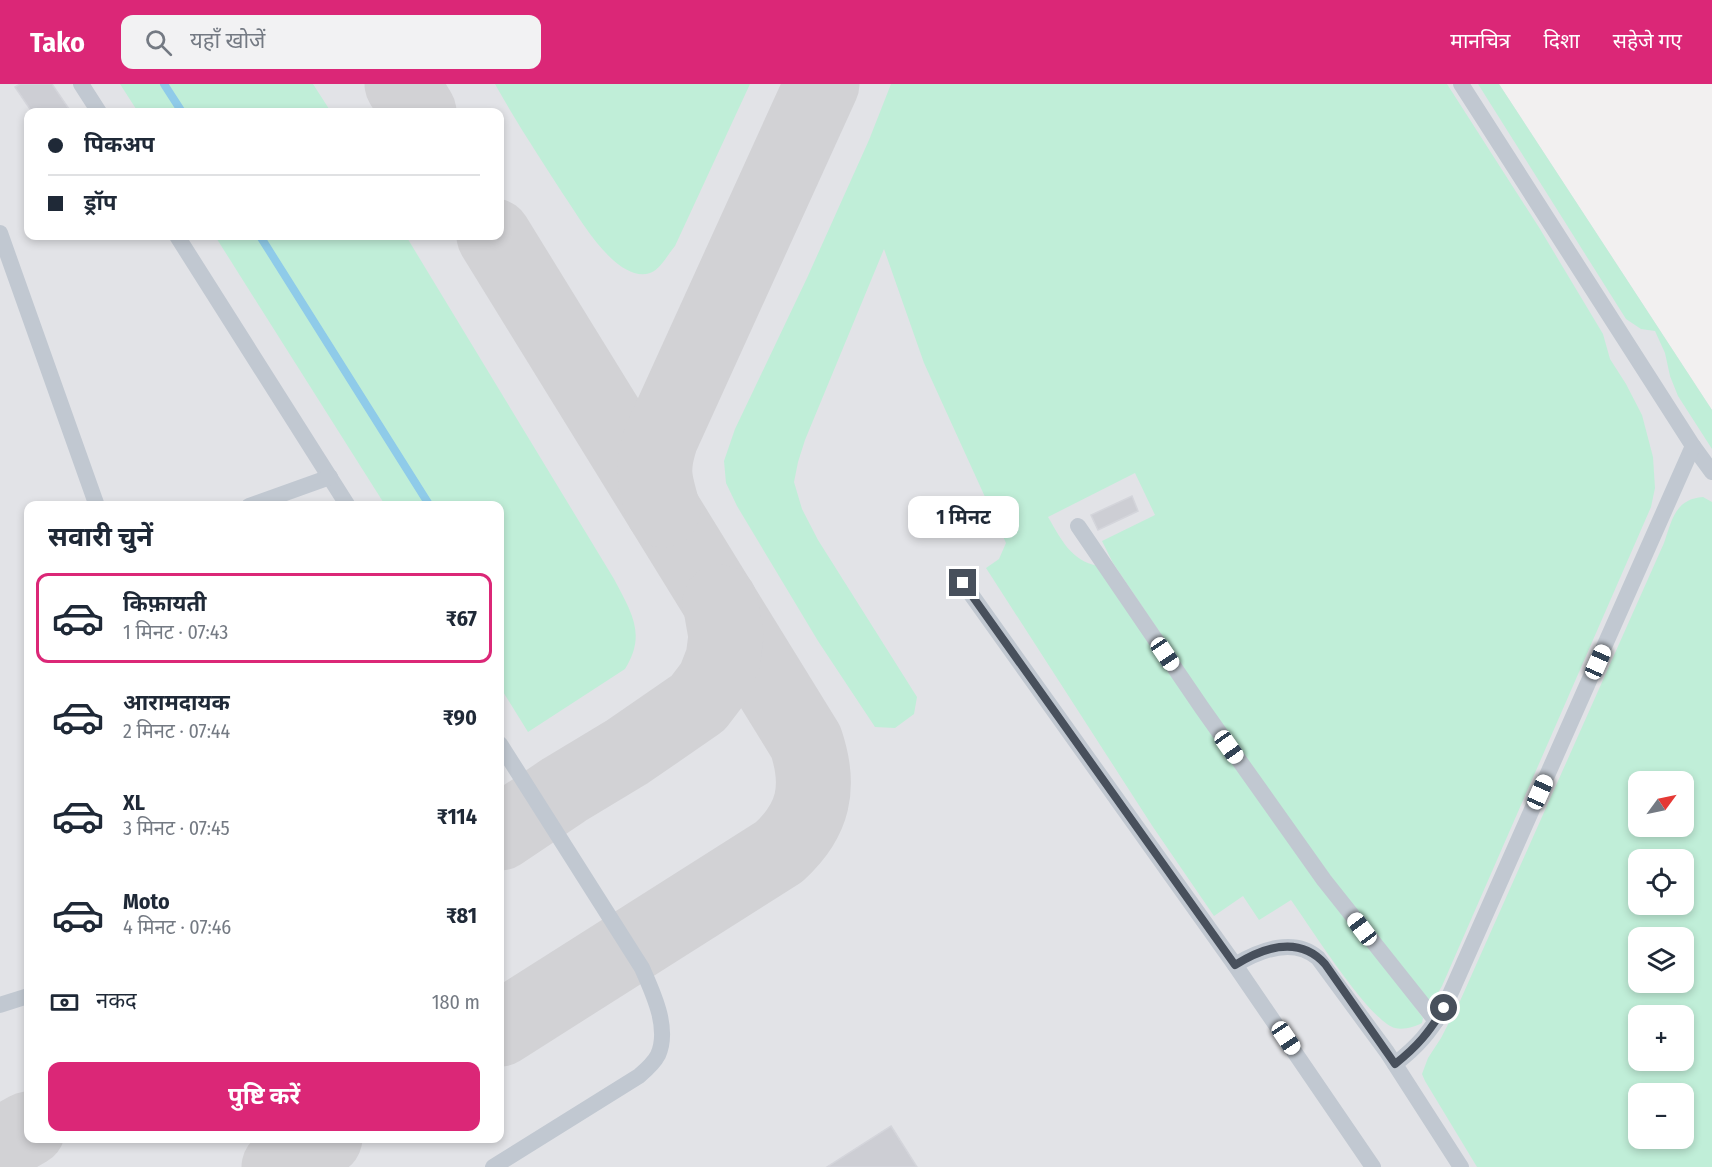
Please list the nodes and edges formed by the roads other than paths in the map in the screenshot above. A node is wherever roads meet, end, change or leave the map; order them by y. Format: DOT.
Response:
graph roads {
  1 [pos="81,84"];
  2 [pos="1461,84"];
  3 [pos="96,108"];
  4 [pos="0,233"];
  5 [pos="180,240"];
  6 [pos="1694,446"];
  7 [pos="1712,472"];
  8 [pos="330,477"];
  9 [pos="95,501"];
  10 [pos="263,501"];
  11 [pos="345,501"];
  12 [pos="1078,526"];
  13 [pos="963,583"];
  14 [pos="504,750"];
  15 [pos="1235,965"];
  16 [pos="24,997"];
  17 [pos="0,1005"];
  18 [pos="1436,1021"];
  19 [pos="1395,1064"];
  20 [pos="493,1167"];
  21 [pos="1374,1167"];
  22 [pos="1461,1167"];
  1 -- 3 [label="lane"];
  2 -- 6 [label="lane"];
  4 -- 9 [label="lane"];
  5 -- 8 [label="lane"];
  6 -- 7 [label="lane"];
  6 -- 18 [label="lane"];
  8 -- 10 [label="lane"];
  8 -- 11 [label="lane"];
  12 -- 18 [label="lane"];
  13 -- 15 [label="lane"];
  14 -- 20 [label="lane"];
  15 -- 19 [label="lane"];
  15 -- 21 [label="lane"];
  16 -- 17 [label="lane"];
  18 -- 19 [label="lane"];
  19 -- 22 [label="lane"];
}
